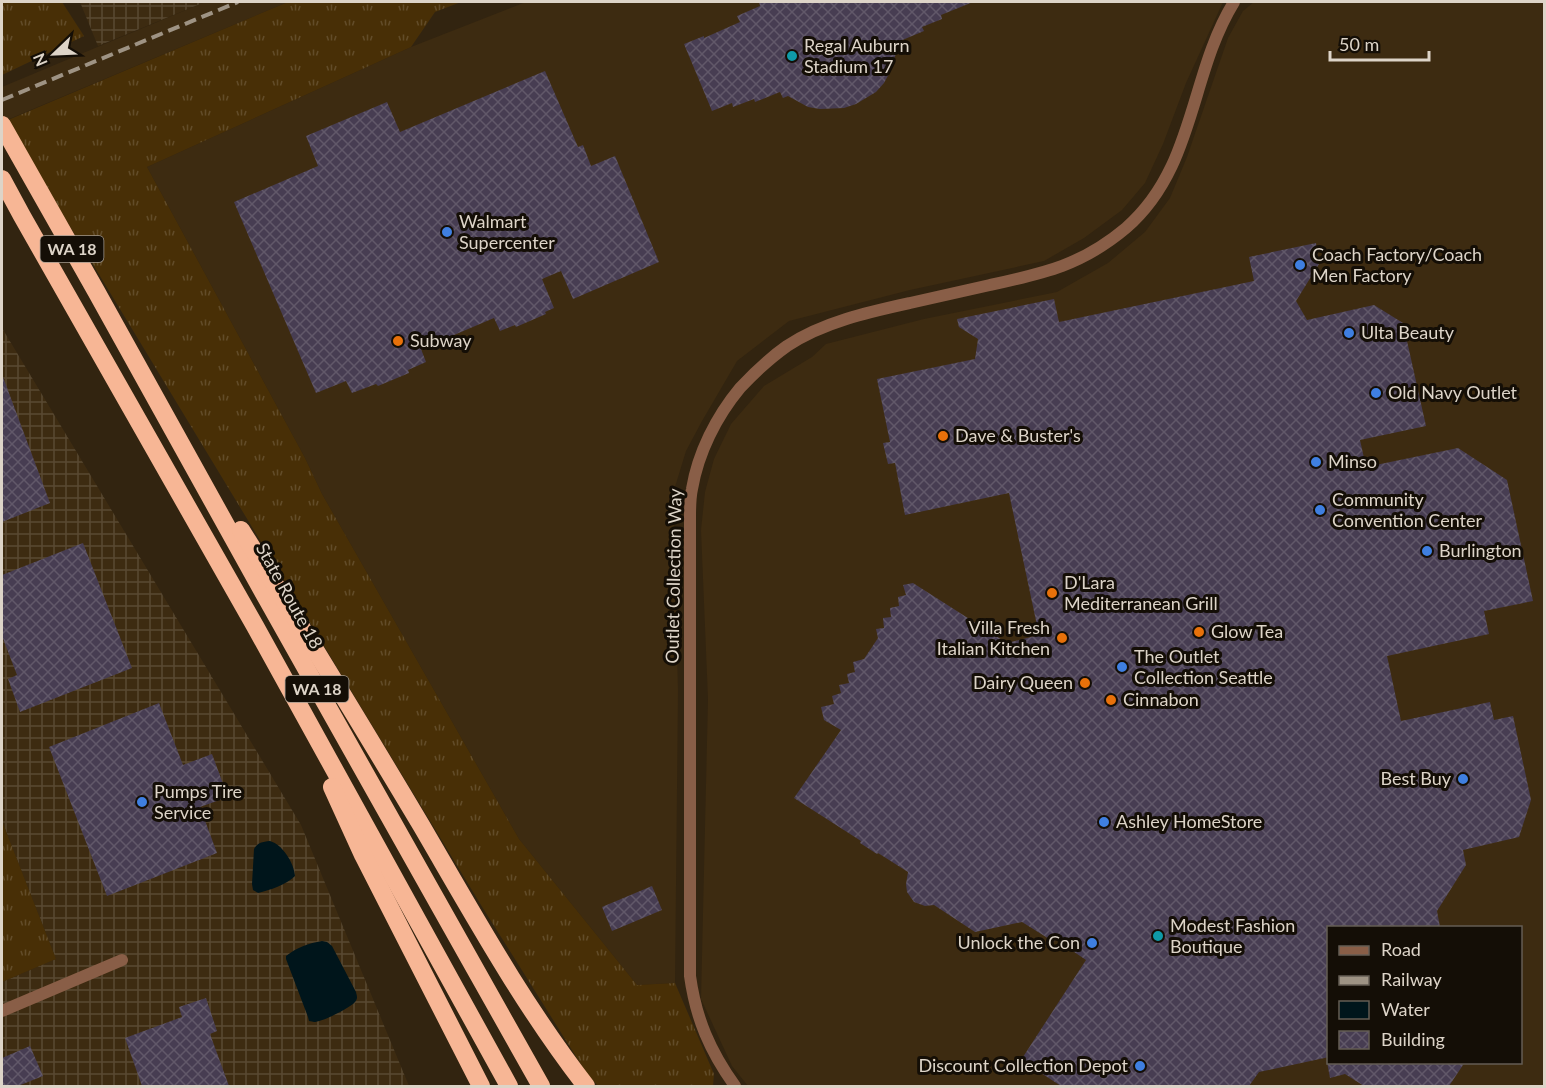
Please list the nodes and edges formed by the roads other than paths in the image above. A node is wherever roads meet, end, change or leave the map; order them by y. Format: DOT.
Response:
graph roads {
  1 [pos="1234,2"];
  2 [pos="2,125"];
  3 [pos="2,178"];
  4 [pos="2,184"];
  5 [pos="22,216"];
  6 [pos="96,291"];
  7 [pos="255,626"];
  8 [pos="122,960"];
  9 [pos="2,1011"];
  10 [pos="481,1086"];
  11 [pos="509,1086"];
  12 [pos="541,1086"];
  13 [pos="586,1086"];
  14 [pos="735,1086"];
  1 -- 14 [label="street, Outlet Collection Way"];
  2 -- 6 [label="highway, State Route 18 / WA 18"];
  3 -- 5 [label="highway, WA 18"];
  4 -- 5 [label="highway"];
  5 -- 7 [label="highway, WA 18"];
  6 -- 12 [label="highway, State Route 18 / WA 18"];
  6 -- 13 [label="highway"];
  7 -- 10 [label="highway"];
  7 -- 11 [label="highway, WA 18"];
  8 -- 9 [label="street"];
}
